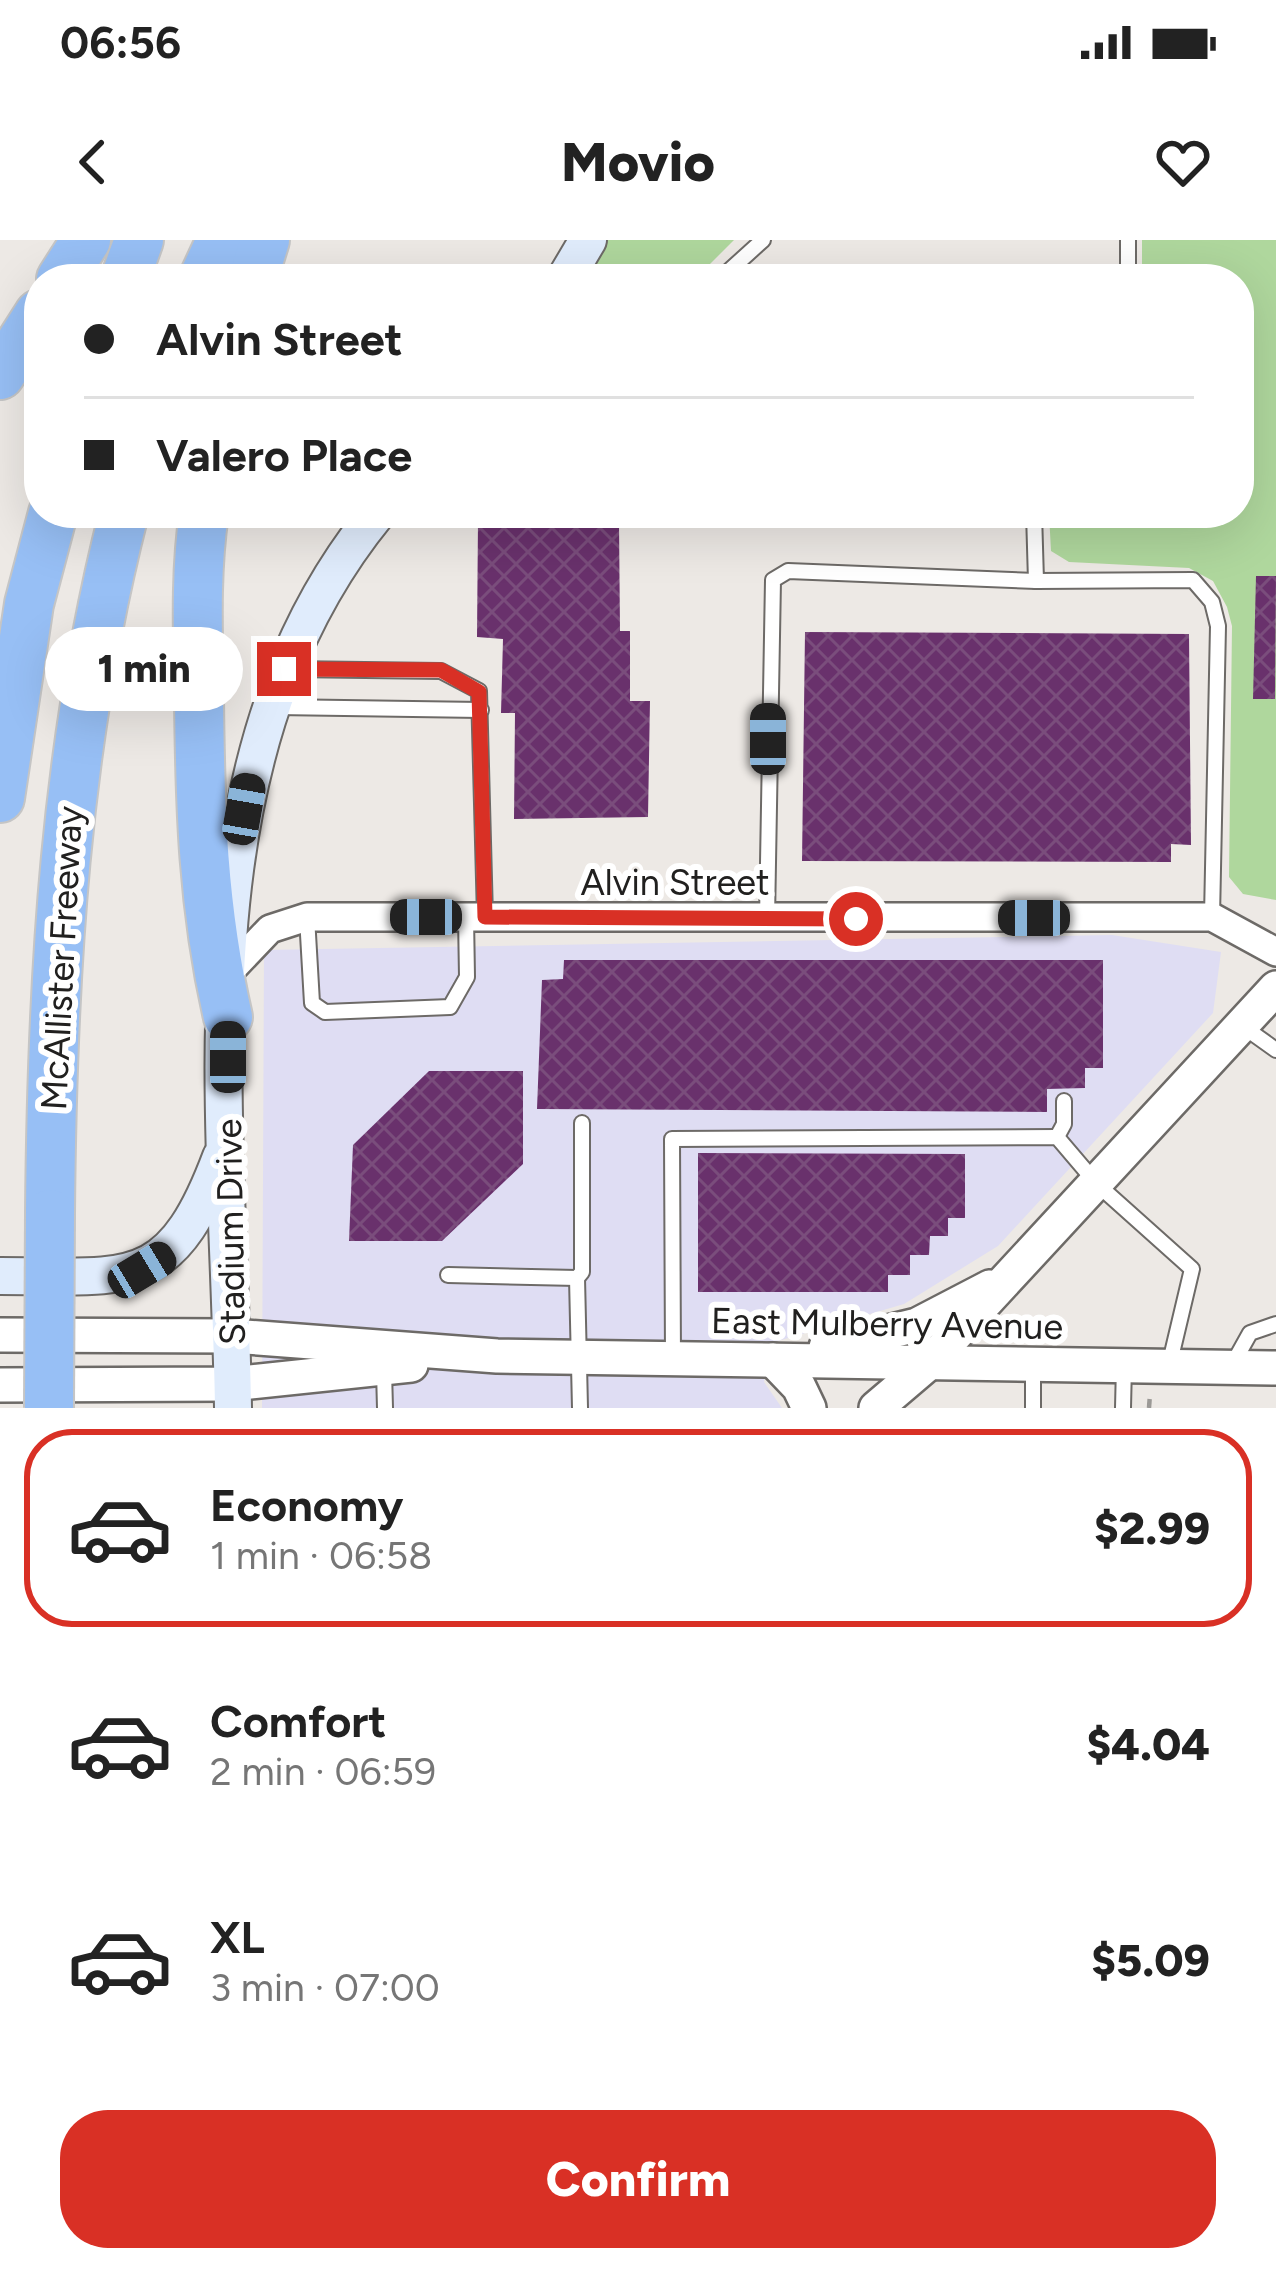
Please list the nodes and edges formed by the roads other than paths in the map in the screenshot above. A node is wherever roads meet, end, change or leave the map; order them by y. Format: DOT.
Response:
graph roads {
  1 [pos="763,240"];
  2 [pos="737,264"];
  3 [pos="24,337"];
  4 [pos="0,375"];
  5 [pos="48,528"];
  6 [pos="120,528"];
  7 [pos="202,528"];
  8 [pos="366,528"];
  9 [pos="1034,528"];
  10 [pos="1036,581"];
  11 [pos="284,669"];
  12 [pos="268,707"];
  13 [pos="481,710"];
  14 [pos="0,798"];
  15 [pos="307,917"];
  16 [pos="475,917"];
  17 [pos="1212,917"];
  18 [pos="767,919"];
  19 [pos="1276,952"];
  20 [pos="1276,988"];
  21 [pos="229,994"];
  22 [pos="1241,1024"];
  23 [pos="1276,1050"];
  24 [pos="1064,1101"];
  25 [pos="582,1123"];
  26 [pos="1057,1137"];
  27 [pos="227,1139"];
  28 [pos="1096,1184"];
  29 [pos="448,1275"];
  30 [pos="1013,1275"];
  31 [pos="0,1276"];
  32 [pos="577,1278"];
  33 [pos="1276,1324"];
  34 [pos="0,1335"];
  35 [pos="232,1336"];
  36 [pos="496,1356"];
  37 [pos="578,1357"];
  38 [pos="673,1359"];
  39 [pos="773,1360"];
  40 [pos="930,1362"];
  41 [pos="1033,1364"];
  42 [pos="1124,1365"];
  43 [pos="1169,1366"];
  44 [pos="384,1367"];
  45 [pos="1231,1367"];
  46 [pos="1276,1368"];
  47 [pos="0,1385"];
  48 [pos="233,1396"];
  49 [pos="49,1408"];
  50 [pos="385,1408"];
  51 [pos="580,1408"];
  52 [pos="809,1408"];
  53 [pos="876,1408"];
  54 [pos="1033,1408"];
  55 [pos="1123,1408"];
  1 -- 2 [label="lane"];
  3 -- 4 [label="highway"];
  5 -- 14 [label="highway, McAllister Freeway"];
  6 -- 49 [label="highway, McAllister Freeway, bridge"];
  7 -- 21 [label="highway"];
  8 -- 11 [label="main road, Stadium Drive"];
  9 -- 10 [label="lane"];
  10 -- 17 [label="lane"];
  10 -- 18 [label="lane"];
  11 -- 12 [label="main road, Stadium Drive"];
  11 -- 13 [label="lane"];
  12 -- 13 [label="lane"];
  12 -- 21 [label="main road, Stadium Drive"];
  13 -- 16 [label="lane"];
  15 -- 16 [label="street, Alvin Street"];
  15 -- 16 [label="lane"];
  15 -- 21 [label="street, Alvin Street"];
  16 -- 18 [label="street, Alvin Street"];
  17 -- 18 [label="street, Alvin Street"];
  17 -- 19 [label="street, Alvin Street"];
  20 -- 22 [label="street"];
  21 -- 27 [label="main road, Stadium Drive"];
  22 -- 23 [label="lane"];
  22 -- 28 [label="street"];
  24 -- 26 [label="lane"];
  25 -- 32 [label="lane"];
  26 -- 28 [label="lane"];
  26 -- 38 [label="lane"];
  27 -- 31 [label="main road"];
  27 -- 35 [label="main road, Stadium Drive"];
  28 -- 30 [label="street"];
  28 -- 43 [label="lane"];
  29 -- 32 [label="lane"];
  30 -- 39 [label="street"];
  30 -- 40 [label="street"];
  32 -- 37 [label="lane"];
  33 -- 45 [label="lane"];
  34 -- 35 [label="street, East Mulberry Avenue"];
  35 -- 36 [label="street, East Mulberry Avenue"];
  35 -- 48 [label="main road, Stadium Drive"];
  36 -- 37 [label="street, East Mulberry Avenue"];
  36 -- 44 [label="street, East Mulberry Avenue"];
  37 -- 38 [label="street, East Mulberry Avenue"];
  37 -- 51 [label="lane"];
  38 -- 39 [label="street, East Mulberry Avenue"];
  39 -- 40 [label="street, East Mulberry Avenue"];
  39 -- 52 [label="street"];
  40 -- 41 [label="street, East Mulberry Avenue"];
  40 -- 53 [label="street"];
  41 -- 42 [label="street, East Mulberry Avenue"];
  41 -- 54 [label="lane"];
  42 -- 43 [label="street, East Mulberry Avenue"];
  42 -- 55 [label="lane"];
  43 -- 45 [label="street, East Mulberry Avenue"];
  44 -- 48 [label="street, East Mulberry Avenue"];
  44 -- 50 [label="lane"];
  45 -- 46 [label="street, East Mulberry Avenue"];
  47 -- 48 [label="street, East Mulberry Avenue"];
}
